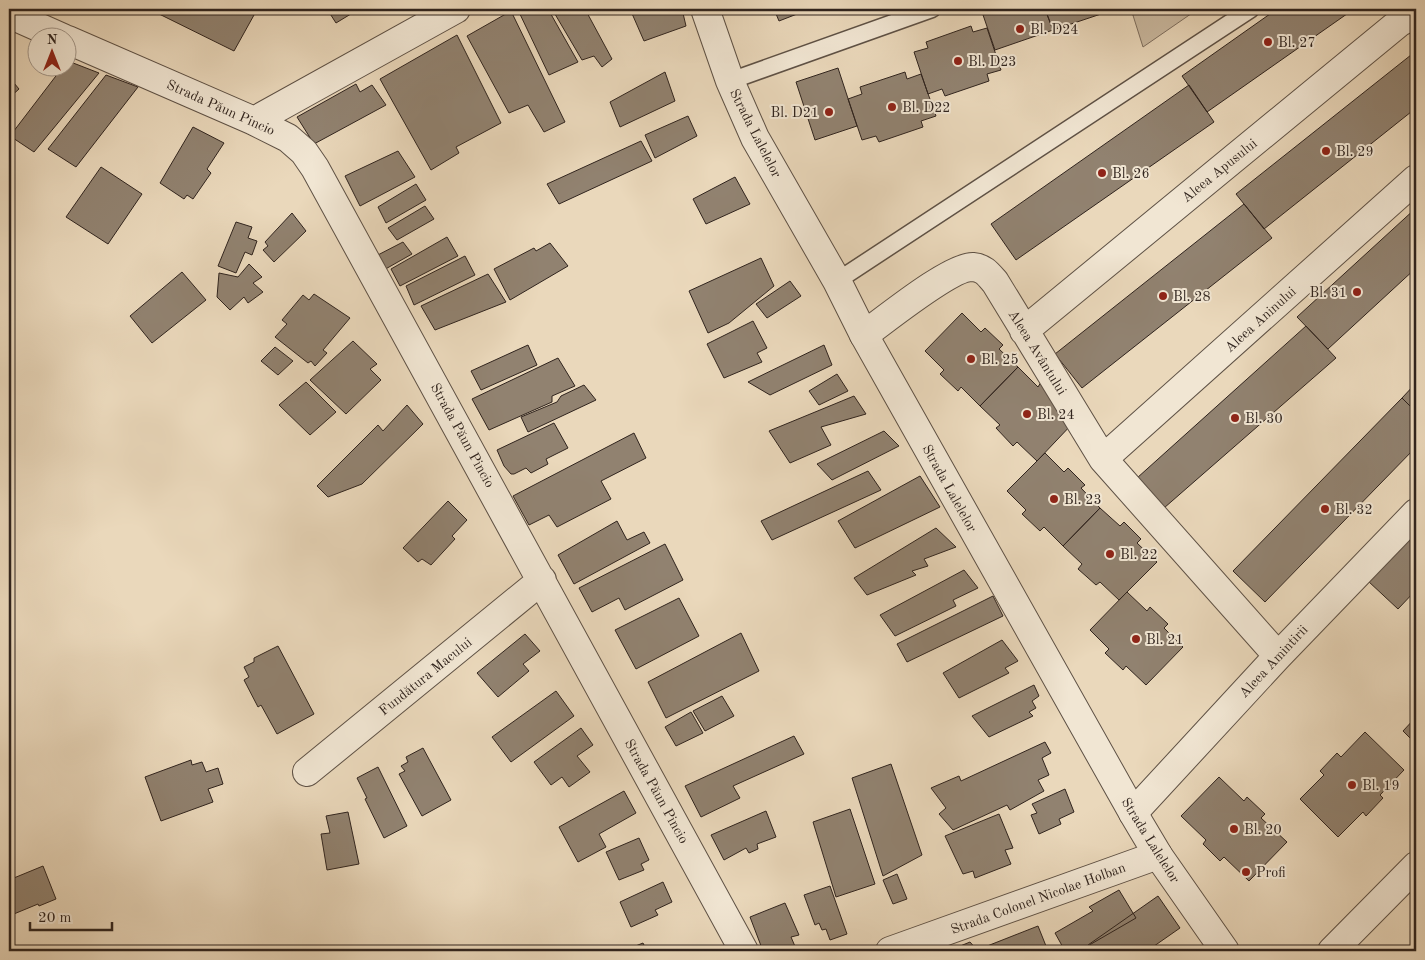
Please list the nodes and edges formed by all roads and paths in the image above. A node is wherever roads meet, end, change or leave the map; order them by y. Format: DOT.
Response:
graph roads {
  1 [pos="456,9"];
  2 [pos="705,9"];
  3 [pos="932,9"];
  4 [pos="1251,9"];
  5 [pos="9,14"];
  6 [pos="1416,14"];
  7 [pos="40,28"];
  8 [pos="78,44"];
  9 [pos="730,81"];
  10 [pos="254,121"];
  11 [pos="1416,179"];
  12 [pos="837,281"];
  13 [pos="1024,330"];
  14 [pos="864,335"];
  15 [pos="1103,459"];
  16 [pos="1416,513"];
  17 [pos="542,580"];
  18 [pos="1278,656"];
  19 [pos="307,772"];
  20 [pos="1132,812"];
  21 [pos="1158,855"];
  22 [pos="1416,866"];
  23 [pos="744,951"];
  24 [pos="890,951"];
  25 [pos="1225,951"];
  26 [pos="1332,951"];
  1 -- 10 [label="street"];
  2 -- 9 [label="street, Strada Lalelelor"];
  3 -- 9 [label="lane"];
  4 -- 12 [label="lane"];
  5 -- 7 [label="street"];
  6 -- 13 [label="street, Aleea Apusului"];
  8 -- 10 [label="street, Strada Păun Pincio"];
  9 -- 12 [label="street, Strada Lalelelor"];
  10 -- 17 [label="street, Strada Păun Pincio"];
  11 -- 15 [label="street, Aleea Aninului"];
  12 -- 14 [label="street, Strada Lalelelor"];
  13 -- 14 [label="street, Aleea Avântului"];
  13 -- 15 [label="street, Aleea Avântului"];
  14 -- 20 [label="street, Strada Lalelelor"];
  15 -- 18 [label="street, Aleea Avântului"];
  16 -- 18 [label="street, Aleea Amintirii"];
  17 -- 19 [label="street, Fundătura Macului"];
  17 -- 23 [label="street, Strada Păun Pincio"];
  18 -- 20 [label="street, Aleea Amintirii"];
  20 -- 21 [label="street, Strada Lalelelor"];
  21 -- 24 [label="street, Strada Colonel Nicolae Holban"];
  21 -- 25 [label="street, Strada Lalelelor"];
  22 -- 26 [label="street"];
}
